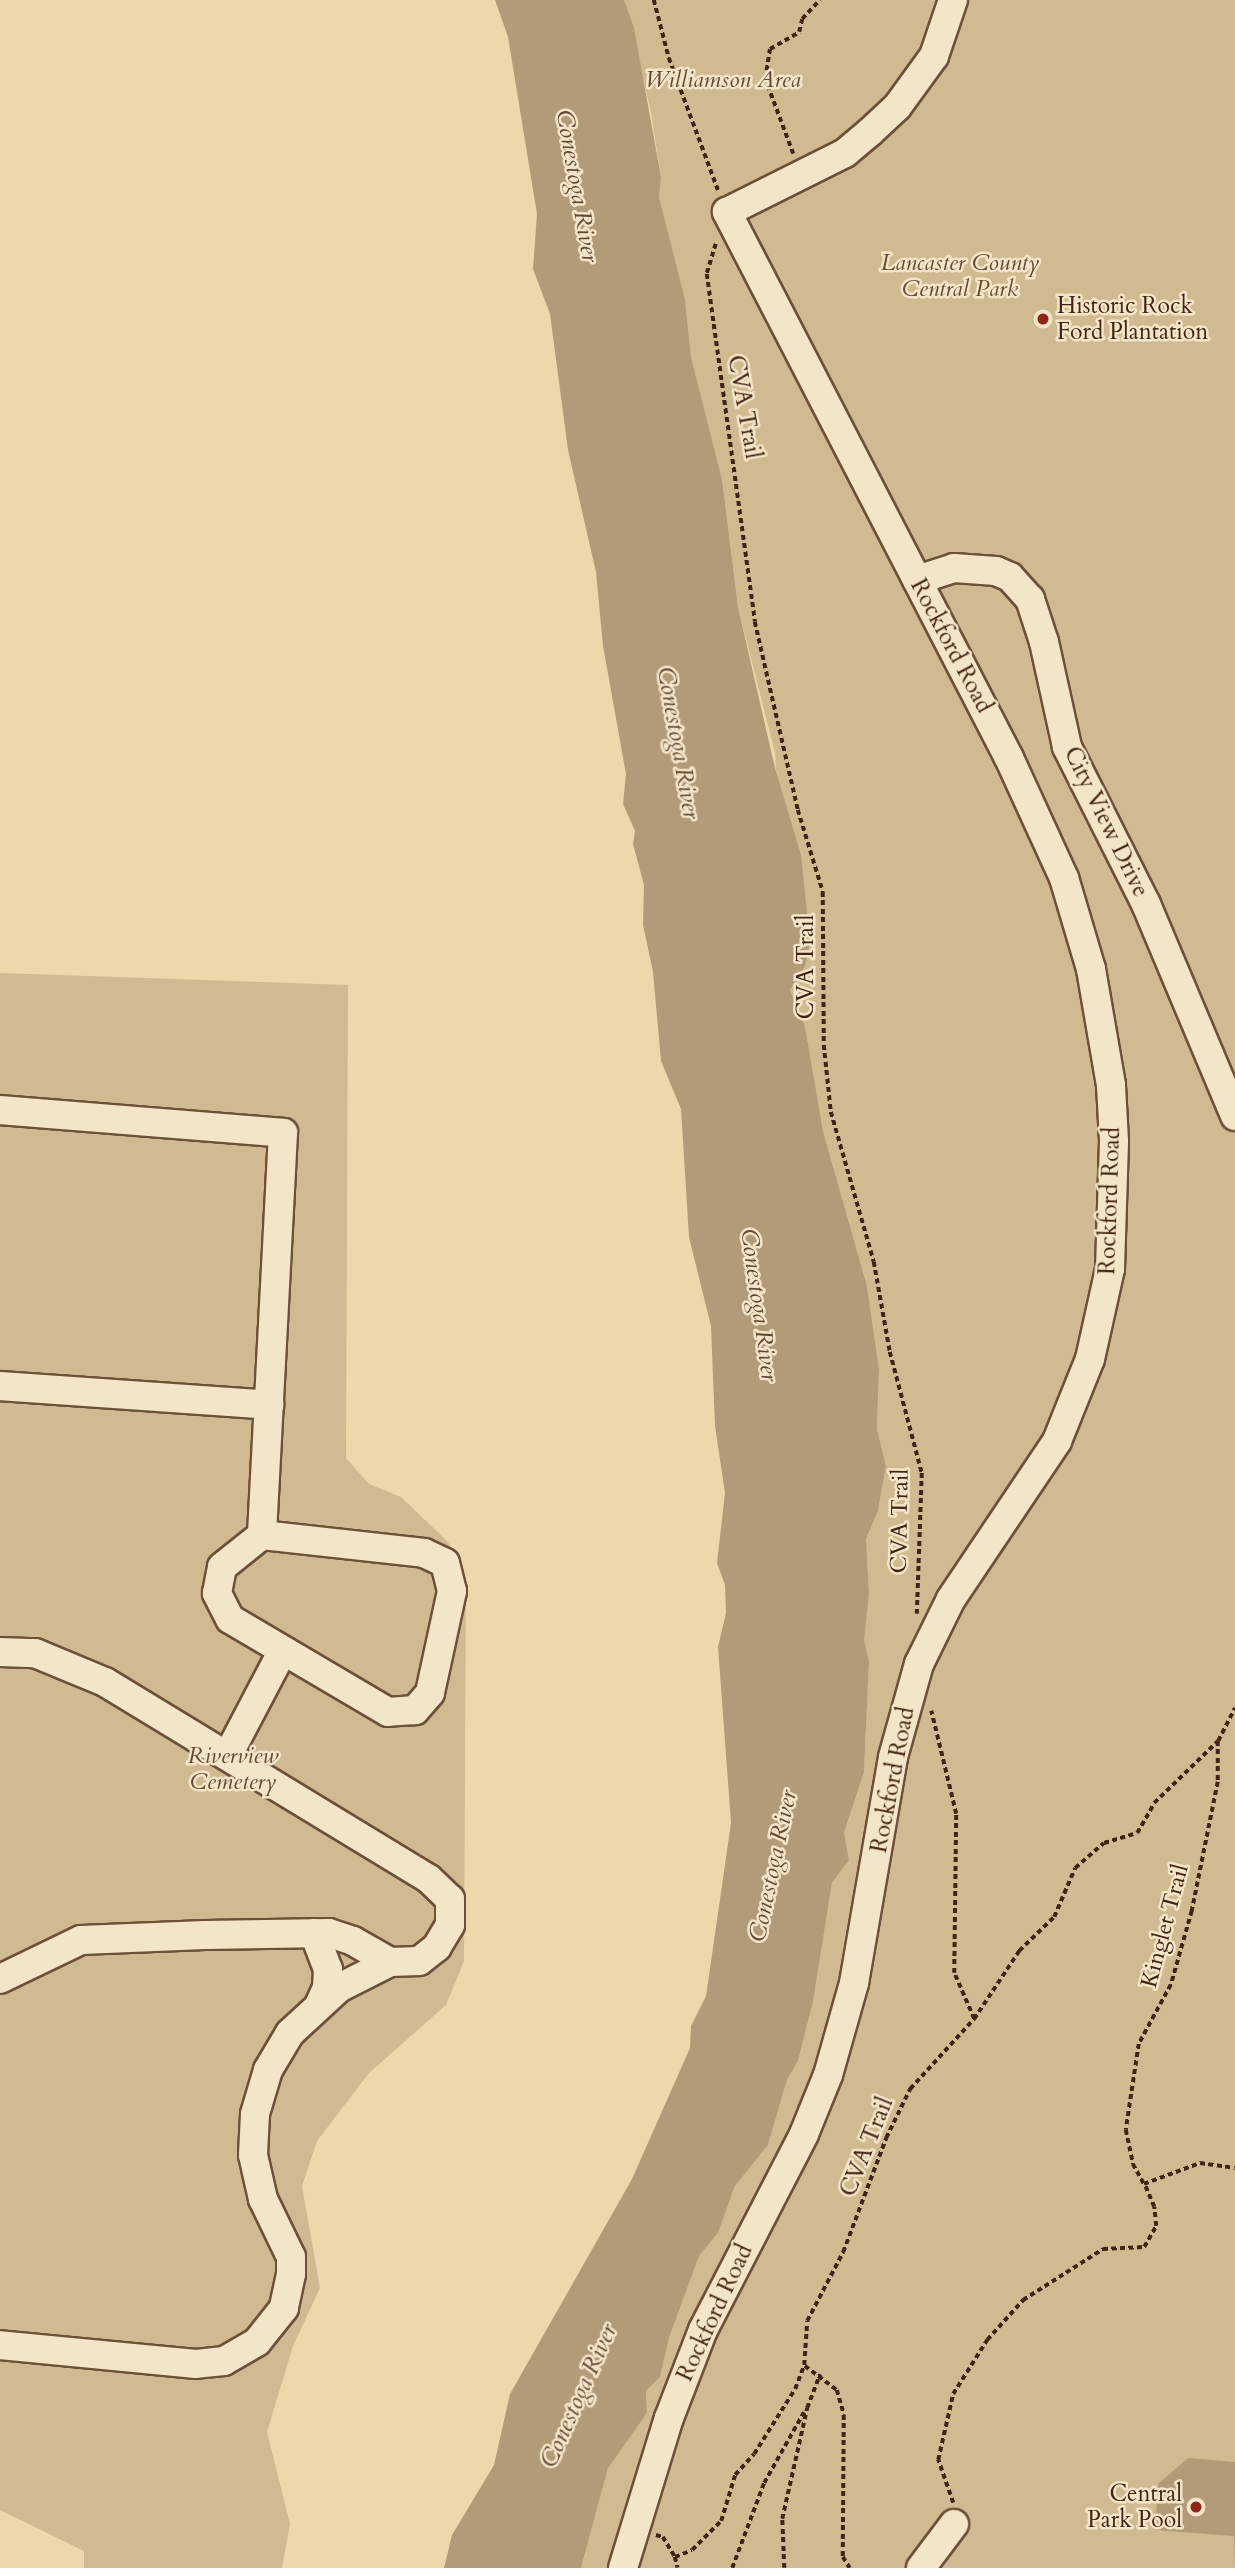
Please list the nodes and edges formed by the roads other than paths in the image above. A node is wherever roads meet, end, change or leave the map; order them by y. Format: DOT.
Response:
graph roads {
  1 [pos="953,0"];
  2 [pos="917,580"];
  3 [pos="0,1110"];
  4 [pos="1235,1116"];
  5 [pos="0,1386"];
  6 [pos="269,1405"];
  7 [pos="262,1535"];
  8 [pos="0,1652"];
  9 [pos="282,1652"];
  10 [pos="228,1755"];
  11 [pos="314,1933"];
  12 [pos="390,1962"];
  13 [pos="0,1979"];
  14 [pos="320,2003"];
  15 [pos="0,2345"];
  16 [pos="954,2524"];
  17 [pos="623,2568"];
  18 [pos="921,2568"];
  1 -- 2 [label="street, Rockford Road"];
  2 -- 4 [label="street, City View Drive"];
  2 -- 17 [label="street, Rockford Road"];
  3 -- 6 [label="street"];
  5 -- 6 [label="street"];
  6 -- 7 [label="street"];
  7 -- 9 [label="street"];
  7 -- 9 [label="street"];
  8 -- 10 [label="street"];
  9 -- 10 [label="street"];
  10 -- 12 [label="street"];
  11 -- 12 [label="street"];
  11 -- 13 [label="street"];
  11 -- 14 [label="street"];
  12 -- 14 [label="street"];
  14 -- 15 [label="street"];
  16 -- 18 [label="street"];
}
